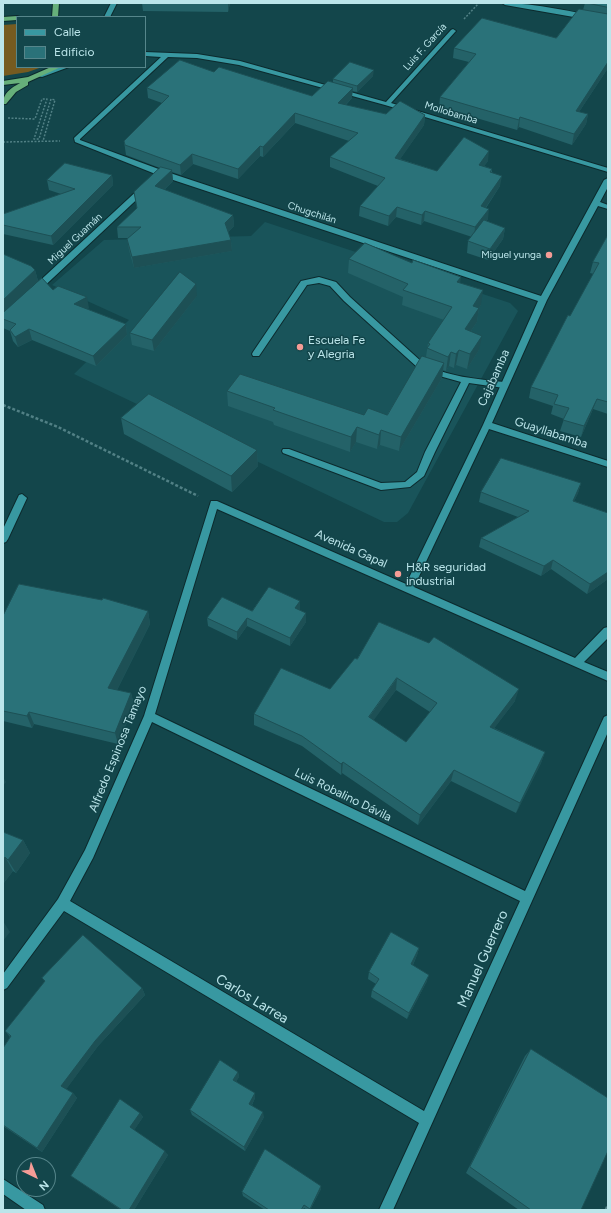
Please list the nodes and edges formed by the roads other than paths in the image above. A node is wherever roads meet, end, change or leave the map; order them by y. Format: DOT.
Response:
graph roads {
  1 [pos="56,3"];
  2 [pos="114,3"];
  3 [pos="505,3"];
  4 [pos="55,16"];
  5 [pos="108,16"];
  6 [pos="16,18"];
  7 [pos="3,19"];
  8 [pos="608,21"];
  9 [pos="453,31"];
  10 [pos="146,54"];
  11 [pos="167,54"];
  12 [pos="55,68"];
  13 [pos="63,68"];
  14 [pos="40,76"];
  15 [pos="30,79"];
  16 [pos="3,83"];
  17 [pos="3,102"];
  18 [pos="387,104"];
  19 [pos="608,170"];
  20 [pos="156,178"];
  21 [pos="608,180"];
  22 [pos="596,204"];
  23 [pos="608,207"];
  24 [pos="31,294"];
  25 [pos="543,300"];
  26 [pos="256,354"];
  27 [pos="466,380"];
  28 [pos="504,385"];
  29 [pos="487,425"];
  30 [pos="286,451"];
  31 [pos="608,464"];
  32 [pos="22,498"];
  33 [pos="214,504"];
  34 [pos="3,539"];
  35 [pos="408,589"];
  36 [pos="608,631"];
  37 [pos="576,663"];
  38 [pos="608,677"];
  39 [pos="149,716"];
  40 [pos="608,720"];
  41 [pos="527,898"];
  42 [pos="62,904"];
  43 [pos="3,984"];
  44 [pos="427,1120"];
  45 [pos="3,1186"];
  46 [pos="38,1210"];
  47 [pos="386,1210"];
  1 -- 4 [label="highway"];
  2 -- 5 [label="street"];
  3 -- 8 [label="street"];
  6 -- 7 [label="highway"];
  9 -- 18 [label="street, Luis F. García"];
  10 -- 11 [label="street, Mollobamba"];
  11 -- 18 [label="street, Mollobamba"];
  11 -- 20 [label="street, Chugchilán"];
  12 -- 14 [label="highway"];
  13 -- 14 [label="street"];
  14 -- 15 [label="highway"];
  15 -- 16 [label="highway"];
  15 -- 17 [label="highway"];
  18 -- 19 [label="street, Mollobamba"];
  20 -- 24 [label="street, Miguel Guamán"];
  20 -- 25 [label="street, Chugchilán"];
  21 -- 22 [label="street, Cajabamba"];
  22 -- 23 [label="street"];
  22 -- 25 [label="street, Cajabamba"];
  25 -- 28 [label="street, Cajabamba"];
  26 -- 27 [label="street"];
  27 -- 28 [label="street"];
  27 -- 30 [label="street"];
  28 -- 29 [label="street, Cajabamba"];
  29 -- 31 [label="street, Guayllabamba"];
  29 -- 35 [label="street, Cajabamba"];
  32 -- 34 [label="street"];
  33 -- 35 [label="street, Avenida Gapal"];
  33 -- 39 [label="street, Alfredo Espinosa Tamayo"];
  35 -- 37 [label="street, Avenida Gapal"];
  36 -- 37 [label="street"];
  37 -- 38 [label="street, Avenida Gapal"];
  39 -- 41 [label="street, Luis Robalino Dávila"];
  39 -- 42 [label="street, Alfredo Espinosa Tamayo"];
  40 -- 41 [label="street, Manuel Guerrero"];
  41 -- 44 [label="street, Manuel Guerrero"];
  42 -- 43 [label="street, Alfredo Espinosa Tamayo"];
  42 -- 44 [label="street, Carlos Larrea"];
  44 -- 47 [label="street, Manuel Guerrero"];
  45 -- 46 [label="street"];
}
